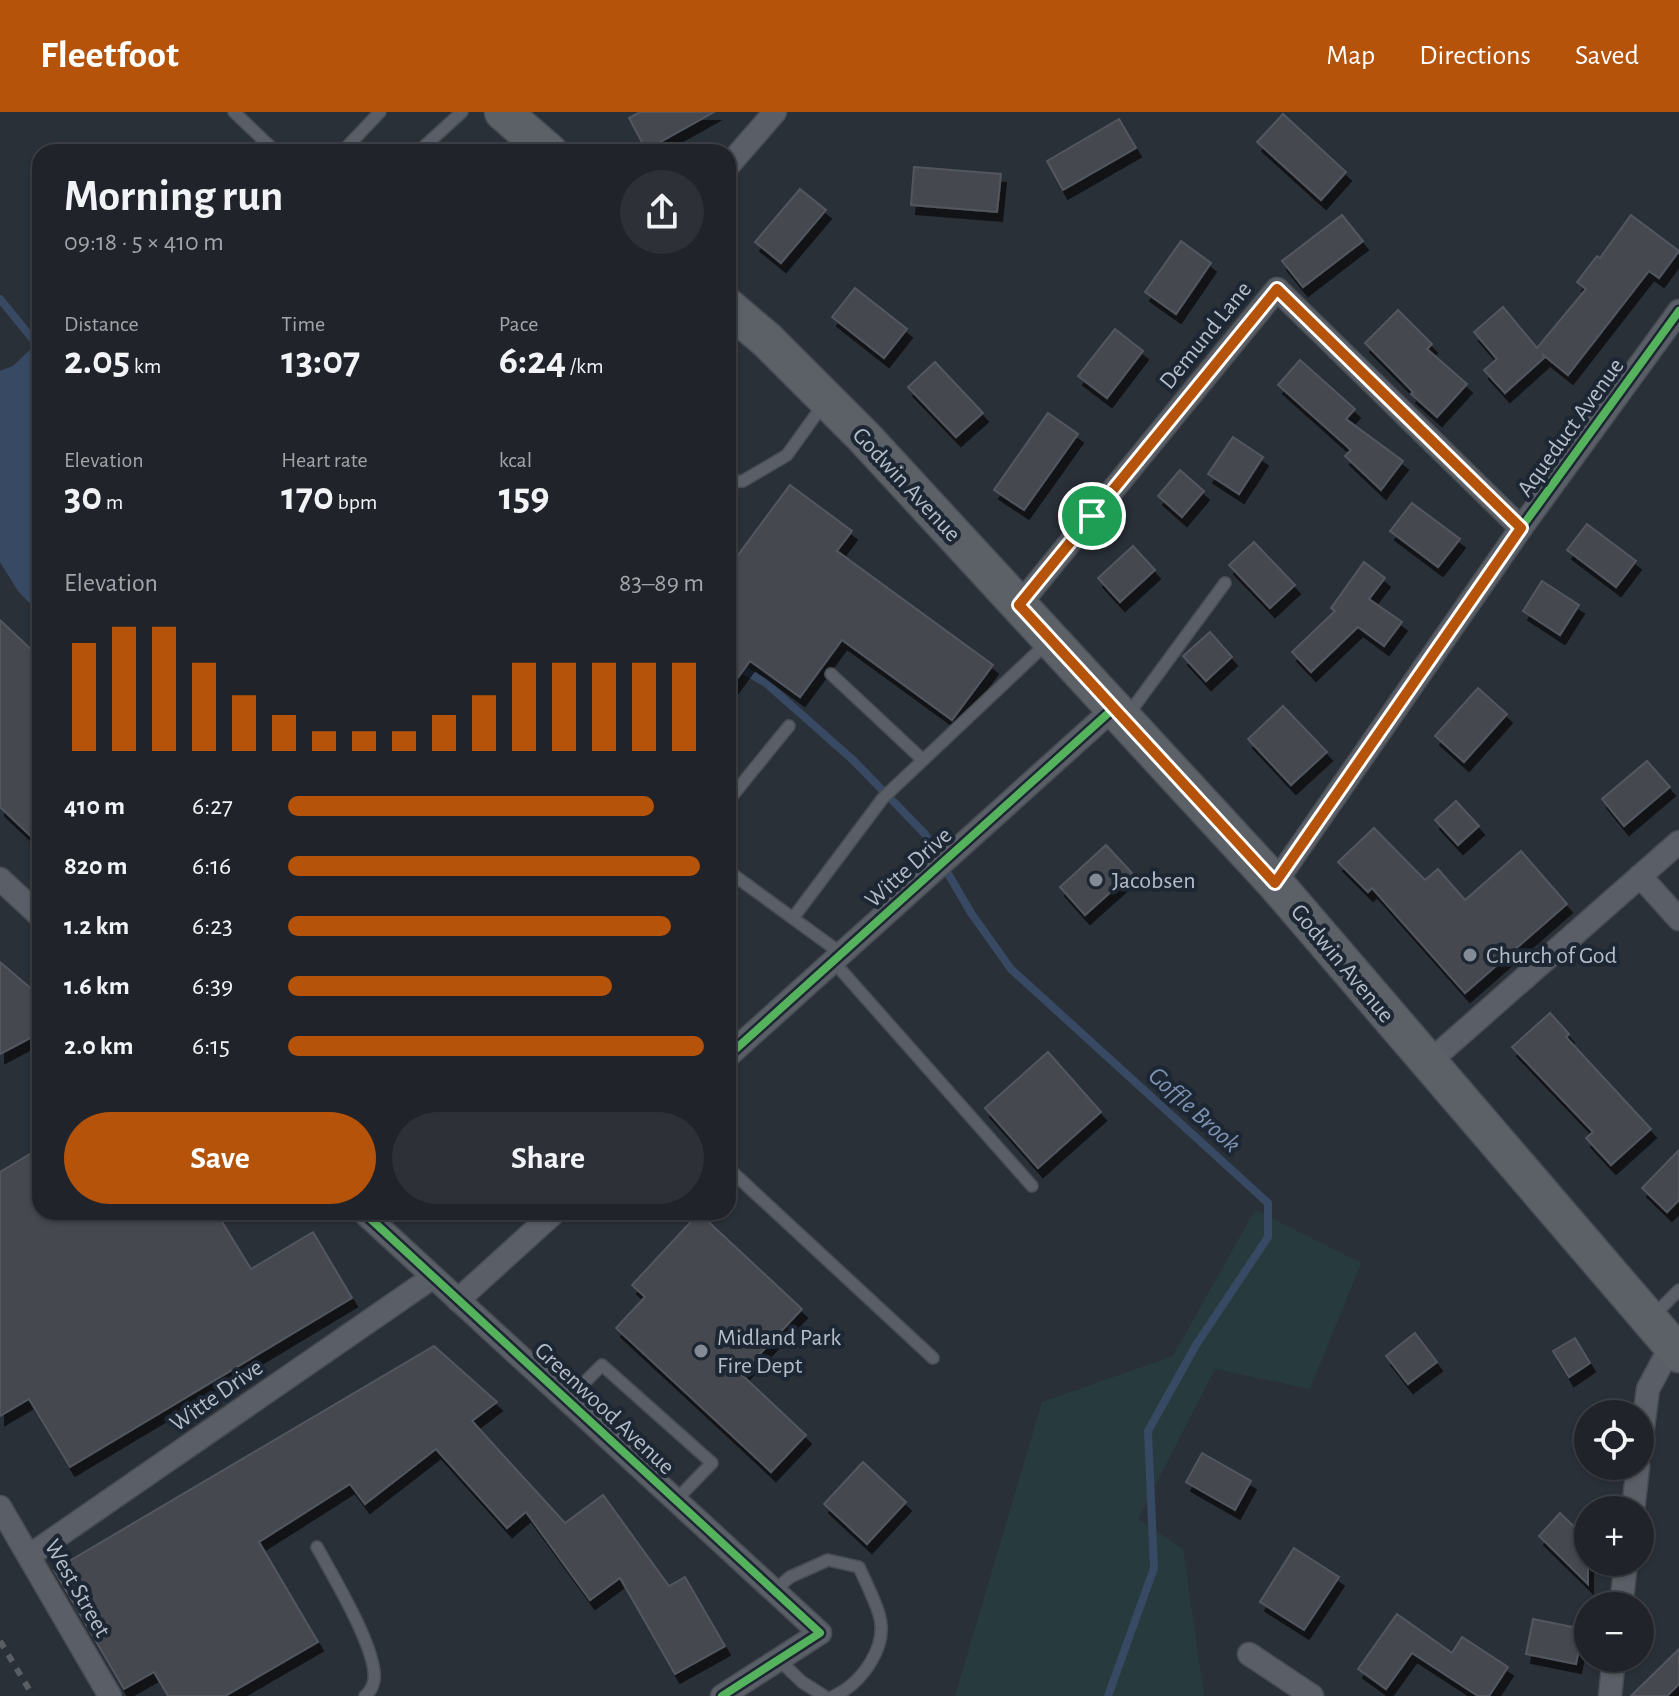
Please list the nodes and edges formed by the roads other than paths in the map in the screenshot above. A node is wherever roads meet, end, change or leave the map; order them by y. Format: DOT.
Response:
graph roads {
  1 [pos="234,112"];
  2 [pos="380,112"];
  3 [pos="462,112"];
  4 [pos="503,112"];
  5 [pos="775,112"];
  6 [pos="268,144"];
  7 [pos="350,144"];
  8 [pos="427,144"];
  9 [pos="540,144"];
  10 [pos="736,157"];
  11 [pos="1679,311"];
  12 [pos="736,314"];
  13 [pos="826,399"];
  14 [pos="736,481"];
  15 [pos="1521,528"];
  16 [pos="1225,583"];
  17 [pos="1019,605"];
  18 [pos="1051,640"];
  19 [pos="831,674"];
  20 [pos="1119,714"];
  21 [pos="789,726"];
  22 [pos="923,760"];
  23 [pos="736,791"];
  24 [pos="1679,842"];
  25 [pos="1640,876"];
  26 [pos="736,877"];
  27 [pos="0,879"];
  28 [pos="1275,883"];
  29 [pos="32,909"];
  30 [pos="793,918"];
  31 [pos="1679,919"];
  32 [pos="838,957"];
  33 [pos="736,1049"];
  34 [pos="1428,1063"];
  35 [pos="736,1175"];
  36 [pos="1032,1186"];
  37 [pos="372,1220"];
  38 [pos="546,1220"];
  39 [pos="433,1277"];
  40 [pos="1679,1290"];
  41 [pos="458,1300"];
  42 [pos="1666,1340"];
  43 [pos="933,1358"];
  44 [pos="567,1400"];
  45 [pos="1647,1400"];
  46 [pos="676,1500"];
  47 [pos="0,1507"];
  48 [pos="317,1547"];
  49 [pos="29,1556"];
  50 [pos="774,1591"];
  51 [pos="1249,1654"];
  52 [pos="779,1660"];
  53 [pos="1613,1672"];
  54 [pos="110,1696"];
  55 [pos="365,1696"];
  56 [pos="722,1696"];
  57 [pos="824,1696"];
  58 [pos="834,1696"];
  59 [pos="1312,1696"];
  60 [pos="1610,1696"];
  1 -- 6 [label="lane"];
  2 -- 7 [label="lane"];
  3 -- 8 [label="lane"];
  4 -- 9 [label="main road"];
  5 -- 10 [label="street"];
  11 -- 15 [label="street, Aqueduct Avenue"];
  12 -- 13 [label="main road, Godwin Avenue"];
  13 -- 14 [label="lane"];
  13 -- 17 [label="main road, Godwin Avenue"];
  15 -- 17 [label="street, Demund Lane"];
  15 -- 28 [label="street, Aqueduct Avenue"];
  16 -- 20 [label="lane"];
  17 -- 18 [label="main road, Godwin Avenue"];
  18 -- 20 [label="main road, Godwin Avenue"];
  18 -- 22 [label="lane"];
  19 -- 22 [label="lane"];
  20 -- 28 [label="main road, Godwin Avenue"];
  20 -- 32 [label="street, Witte Drive"];
  21 -- 23 [label="lane"];
  22 -- 30 [label="lane"];
  24 -- 25 [label="street"];
  25 -- 31 [label="street"];
  25 -- 34 [label="street"];
  26 -- 30 [label="lane"];
  27 -- 29 [label="street"];
  28 -- 34 [label="main road, Godwin Avenue"];
  30 -- 32 [label="lane"];
  32 -- 33 [label="street, Witte Drive"];
  32 -- 36 [label="lane"];
  34 -- 42 [label="main road, Godwin Avenue"];
  35 -- 43 [label="lane"];
  37 -- 39 [label="street, Greenwood Avenue"];
  38 -- 41 [label="street"];
  39 -- 41 [label="street, Greenwood Avenue"];
  39 -- 49 [label="street, Witte Drive"];
  40 -- 42 [label="lane"];
  41 -- 44 [label="street, Greenwood Avenue"];
  42 -- 45 [label="street"];
  44 -- 46 [label="street, Greenwood Avenue"];
  44 -- 46 [label="lane"];
  46 -- 50 [label="street, Greenwood Avenue"];
  47 -- 49 [label="street, West Street"];
  48 -- 55 [label="lane"];
  49 -- 54 [label="street, West Street"];
  50 -- 52 [label="street, Greenwood Avenue"];
  50 -- 58 [label="lane"];
  51 -- 59 [label="street"];
  52 -- 56 [label="street"];
  52 -- 57 [label="lane"];
  53 -- 60 [label="street"];
}
